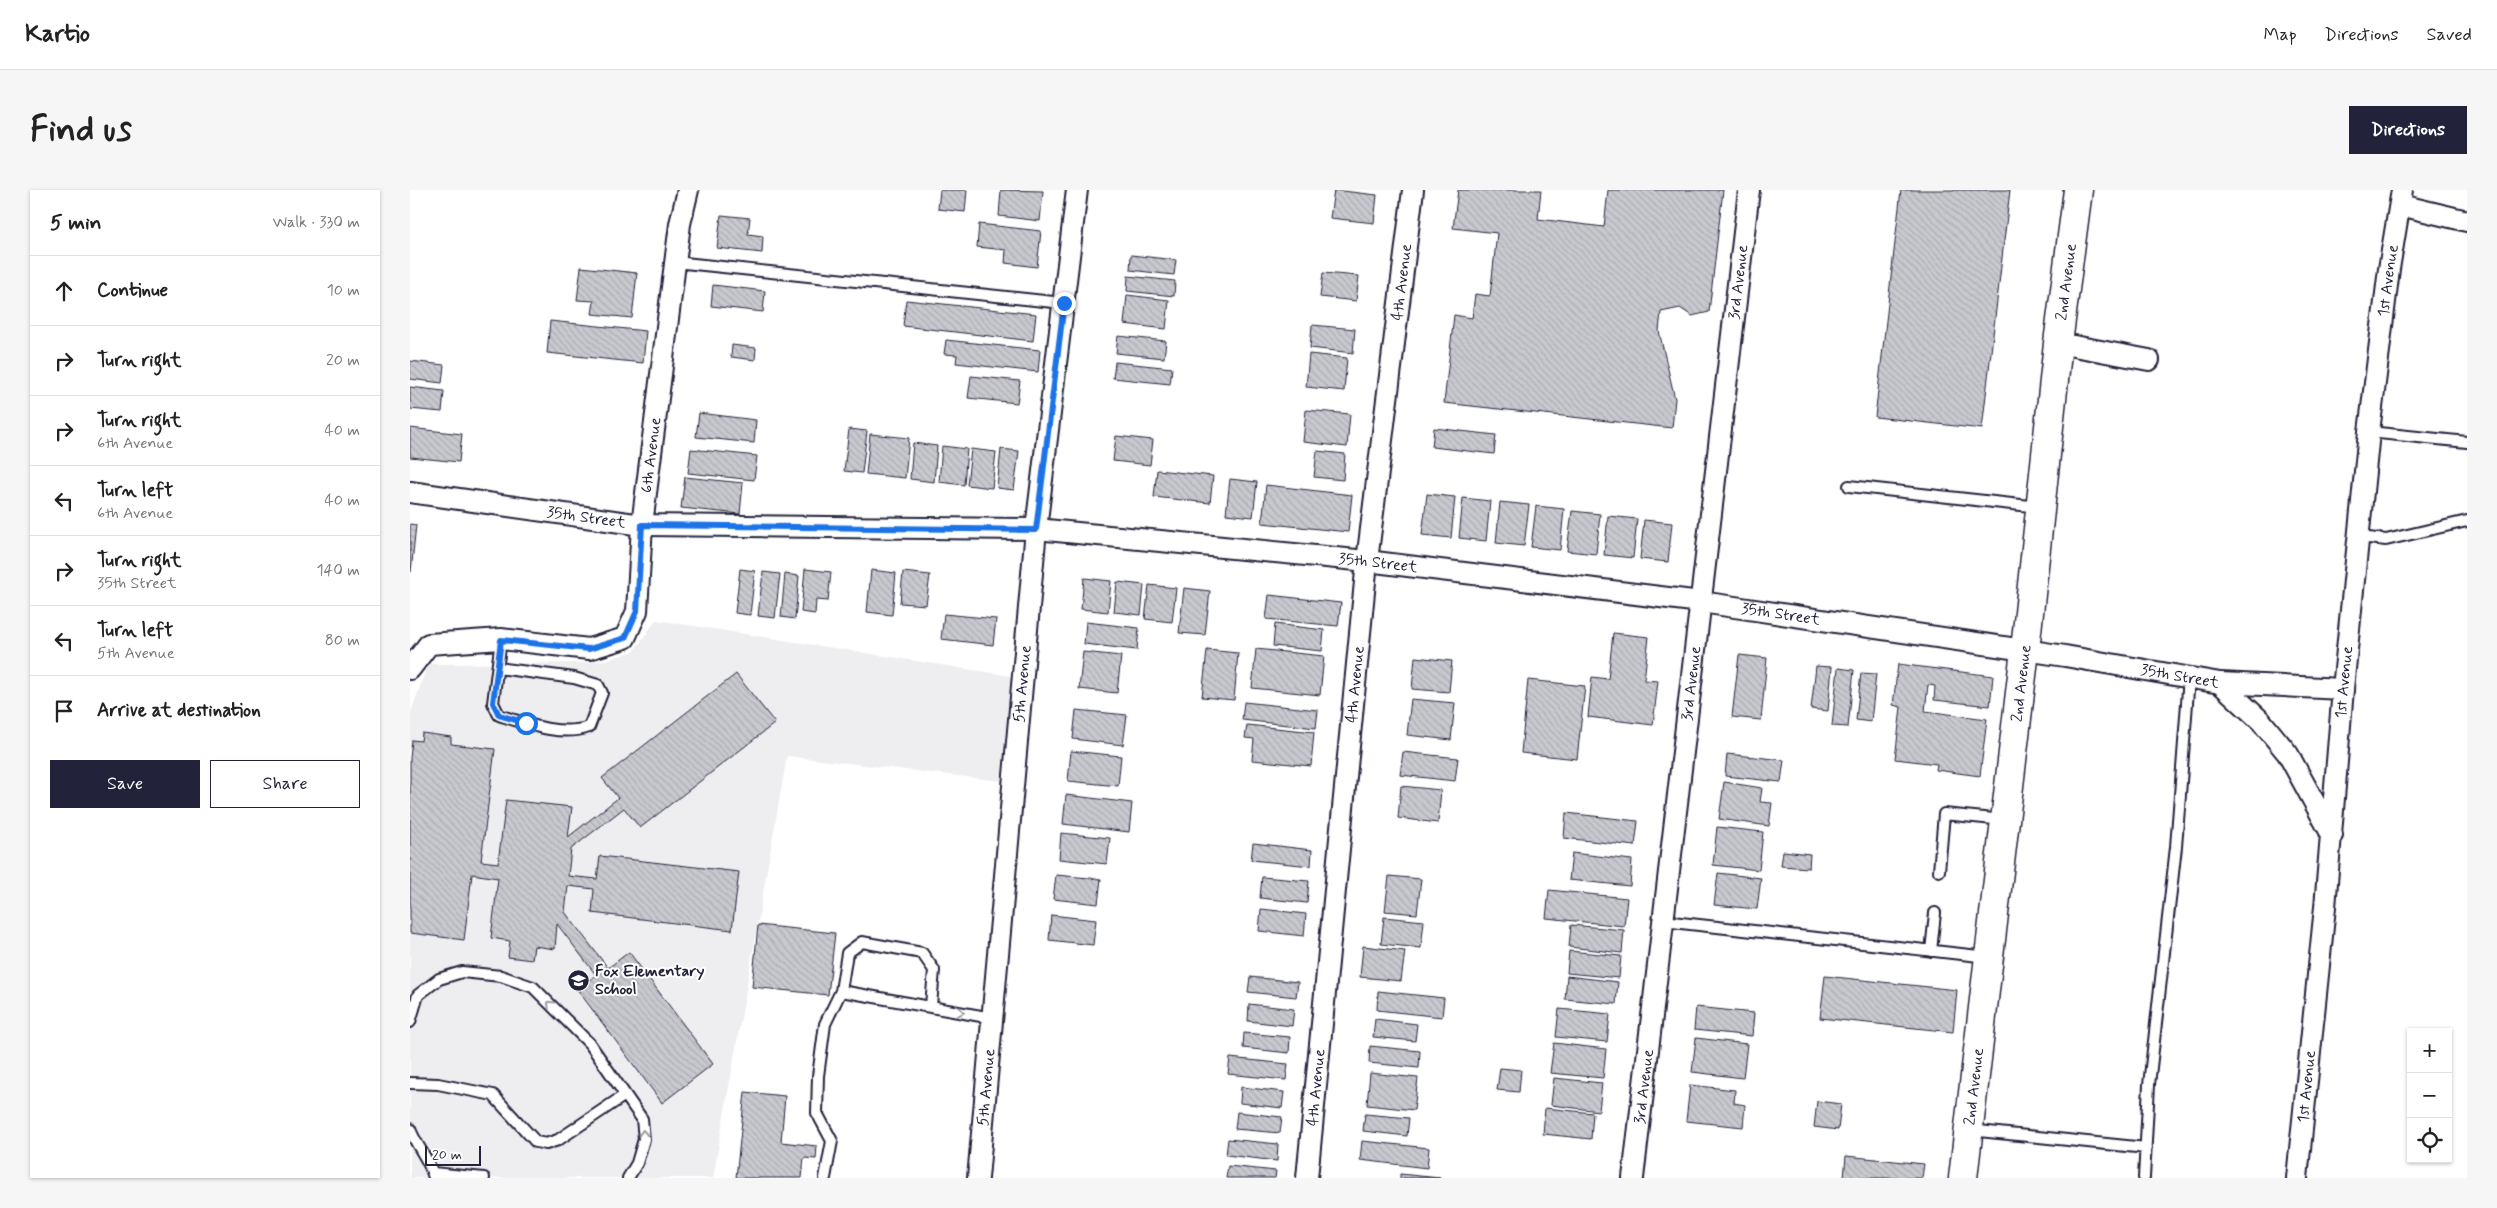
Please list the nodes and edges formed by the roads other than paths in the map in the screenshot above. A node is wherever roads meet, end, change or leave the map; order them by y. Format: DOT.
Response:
graph roads {
  1 [pos="688,190"];
  2 [pos="1077,190"];
  3 [pos="1413,190"];
  4 [pos="1749,190"];
  5 [pos="2078,190"];
  6 [pos="2401,198"];
  7 [pos="2467,221"];
  8 [pos="675,262"];
  9 [pos="1064,303"];
  10 [pos="2058,343"];
  11 [pos="2148,360"];
  12 [pos="2369,432"];
  13 [pos="2467,442"];
  14 [pos="1849,486"];
  15 [pos="410,492"];
  16 [pos="2040,507"];
  17 [pos="2467,521"];
  18 [pos="642,525"];
  19 [pos="1036,530"];
  20 [pos="2358,537"];
  21 [pos="1367,561"];
  22 [pos="1701,602"];
  23 [pos="501,640"];
  24 [pos="2025,650"];
  25 [pos="498,668"];
  26 [pos="410,669"];
  27 [pos="2189,677"];
  28 [pos="2220,683"];
  29 [pos="2343,689"];
  30 [pos="2005,820"];
  31 [pos="2332,835"];
  32 [pos="1939,871"];
  33 [pos="1935,913"];
  34 [pos="1663,921"];
  35 [pos="1931,951"];
  36 [pos="1989,957"];
  37 [pos="841,991"];
  38 [pos="931,1006"];
  39 [pos="992,1018"];
  40 [pos="410,1022"];
  41 [pos="410,1083"];
  42 [pos="625,1095"];
  43 [pos="410,1129"];
  44 [pos="1968,1130"];
  45 [pos="2146,1148"];
  46 [pos="433,1176"];
  47 [pos="484,1178"];
  48 [pos="628,1178"];
  49 [pos="824,1178"];
  50 [pos="978,1178"];
  51 [pos="1307,1178"];
  52 [pos="1633,1178"];
  53 [pos="1963,1178"];
  54 [pos="2144,1178"];
  55 [pos="2297,1178"];
  1 -- 8 [label="street, 6th Avenue"];
  2 -- 9 [label="street, 5th Avenue"];
  3 -- 21 [label="street, 4th Avenue"];
  4 -- 22 [label="street, 3rd Avenue"];
  5 -- 10 [label="main road, 2nd Avenue"];
  6 -- 7 [label="street"];
  6 -- 12 [label="street, 1st Avenue"];
  8 -- 9 [label="lane"];
  8 -- 18 [label="street, 6th Avenue"];
  9 -- 19 [label="street, 5th Avenue"];
  10 -- 11 [label="street"];
  10 -- 16 [label="main road, 2nd Avenue"];
  12 -- 13 [label="lane"];
  12 -- 20 [label="street, 1st Avenue"];
  14 -- 16 [label="lane"];
  15 -- 18 [label="street, 35th Street"];
  16 -- 24 [label="main road, 2nd Avenue"];
  17 -- 20 [label="lane"];
  18 -- 19 [label="street, 35th Street"];
  18 -- 23 [label="street, 6th Avenue"];
  19 -- 21 [label="street, 35th Street"];
  19 -- 39 [label="street, 5th Avenue"];
  20 -- 29 [label="street, 1st Avenue"];
  21 -- 22 [label="street, 35th Street"];
  21 -- 51 [label="street, 4th Avenue"];
  22 -- 24 [label="street, 35th Street"];
  22 -- 34 [label="street, 3rd Avenue"];
  23 -- 25 [label="lane"];
  23 -- 26 [label="street, 6th Avenue"];
  24 -- 27 [label="street, 35th Street"];
  24 -- 30 [label="main road, 2nd Avenue"];
  25 -- 25 [label="lane"];
  27 -- 28 [label="street, 35th Street"];
  27 -- 45 [label="lane"];
  28 -- 29 [label="street, 35th Street"];
  28 -- 31 [label="street"];
  29 -- 31 [label="street, 1st Avenue"];
  30 -- 32 [label="lane"];
  30 -- 36 [label="main road, 2nd Avenue"];
  31 -- 55 [label="street, 1st Avenue"];
  33 -- 35 [label="lane"];
  34 -- 35 [label="lane"];
  34 -- 52 [label="street, 3rd Avenue"];
  35 -- 36 [label="lane"];
  36 -- 44 [label="main road, 2nd Avenue"];
  37 -- 38 [label="lane"];
  37 -- 38 [label="lane"];
  37 -- 49 [label="lane"];
  38 -- 39 [label="lane, one-way"];
  39 -- 50 [label="street, 5th Avenue"];
  42 -- 40 [label="lane, one-way"];
  41 -- 42 [label="lane"];
  48 -- 42 [label="lane, one-way"];
  43 -- 46 [label="lane"];
  44 -- 45 [label="lane"];
  44 -- 53 [label="main road, 2nd Avenue"];
  45 -- 54 [label="lane"];
  46 -- 47 [label="lane"];
}
